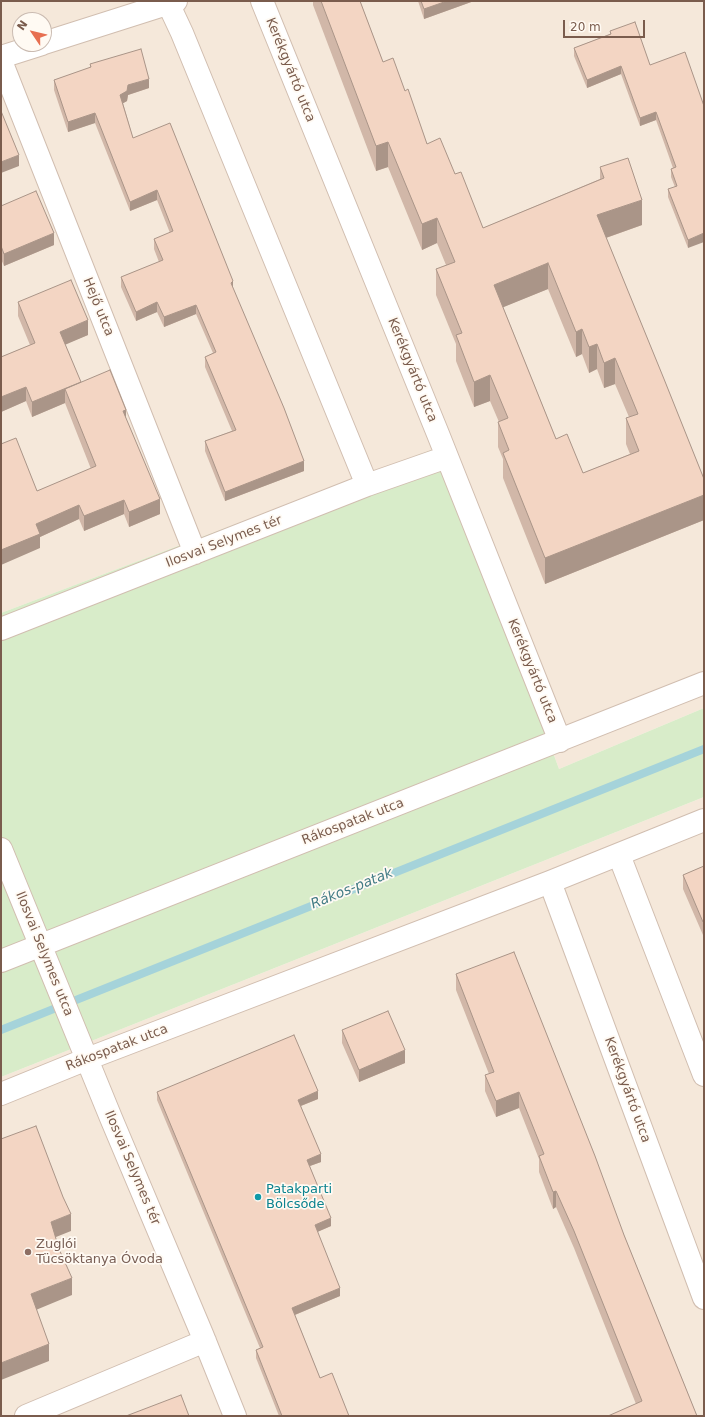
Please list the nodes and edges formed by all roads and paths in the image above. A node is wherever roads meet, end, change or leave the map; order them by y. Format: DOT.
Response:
graph roads {
  1 [pos="262,1"];
  2 [pos="171,2"];
  3 [pos="52,41"];
  4 [pos="17,52"];
  5 [pos="1,57"];
  6 [pos="1,61"];
  7 [pos="447,457"];
  8 [pos="367,485"];
  9 [pos="195,553"];
  10 [pos="1,630"];
  11 [pos="704,683"];
  12 [pos="560,741"];
  13 [pos="704,820"];
  14 [pos="1,849"];
  15 [pos="619,855"];
  16 [pos="550,882"];
  17 [pos="44,954"];
  18 [pos="1,960"];
  19 [pos="87,1059"];
  20 [pos="704,1075"];
  21 [pos="1,1094"];
  22 [pos="704,1298"];
  23 [pos="205,1341"];
  24 [pos="26,1416"];
  25 [pos="235,1416"];
  1 -- 7 [label="street, Kerékgyártó utca"];
  2 -- 3 [label="street"];
  2 -- 8 [label="street"];
  4 -- 5 [label="street"];
  6 -- 9 [label="street, Hejő utca"];
  7 -- 8 [label="street, Ilosvai Selymes tér"];
  7 -- 12 [label="street, Kerékgyártó utca"];
  8 -- 9 [label="street, Ilosvai Selymes tér"];
  9 -- 10 [label="street, Ilosvai Selymes tér"];
  11 -- 12 [label="street, Rákospatak utca"];
  12 -- 17 [label="street, Rákospatak utca"];
  13 -- 15 [label="street, Rákospatak utca"];
  14 -- 17 [label="street, Ilosvai Selymes utca"];
  15 -- 16 [label="street, Rákospatak utca"];
  15 -- 20 [label="street"];
  16 -- 19 [label="street, Rákospatak utca"];
  16 -- 22 [label="street, Kerékgyártó utca"];
  17 -- 18 [label="street, Rákospatak utca"];
  17 -- 19 [label="street, Ilosvai Selymes utca"];
  19 -- 21 [label="street, Rákospatak utca"];
  19 -- 23 [label="street, Ilosvai Selymes tér"];
  23 -- 24 [label="street"];
  23 -- 25 [label="street"];
}
